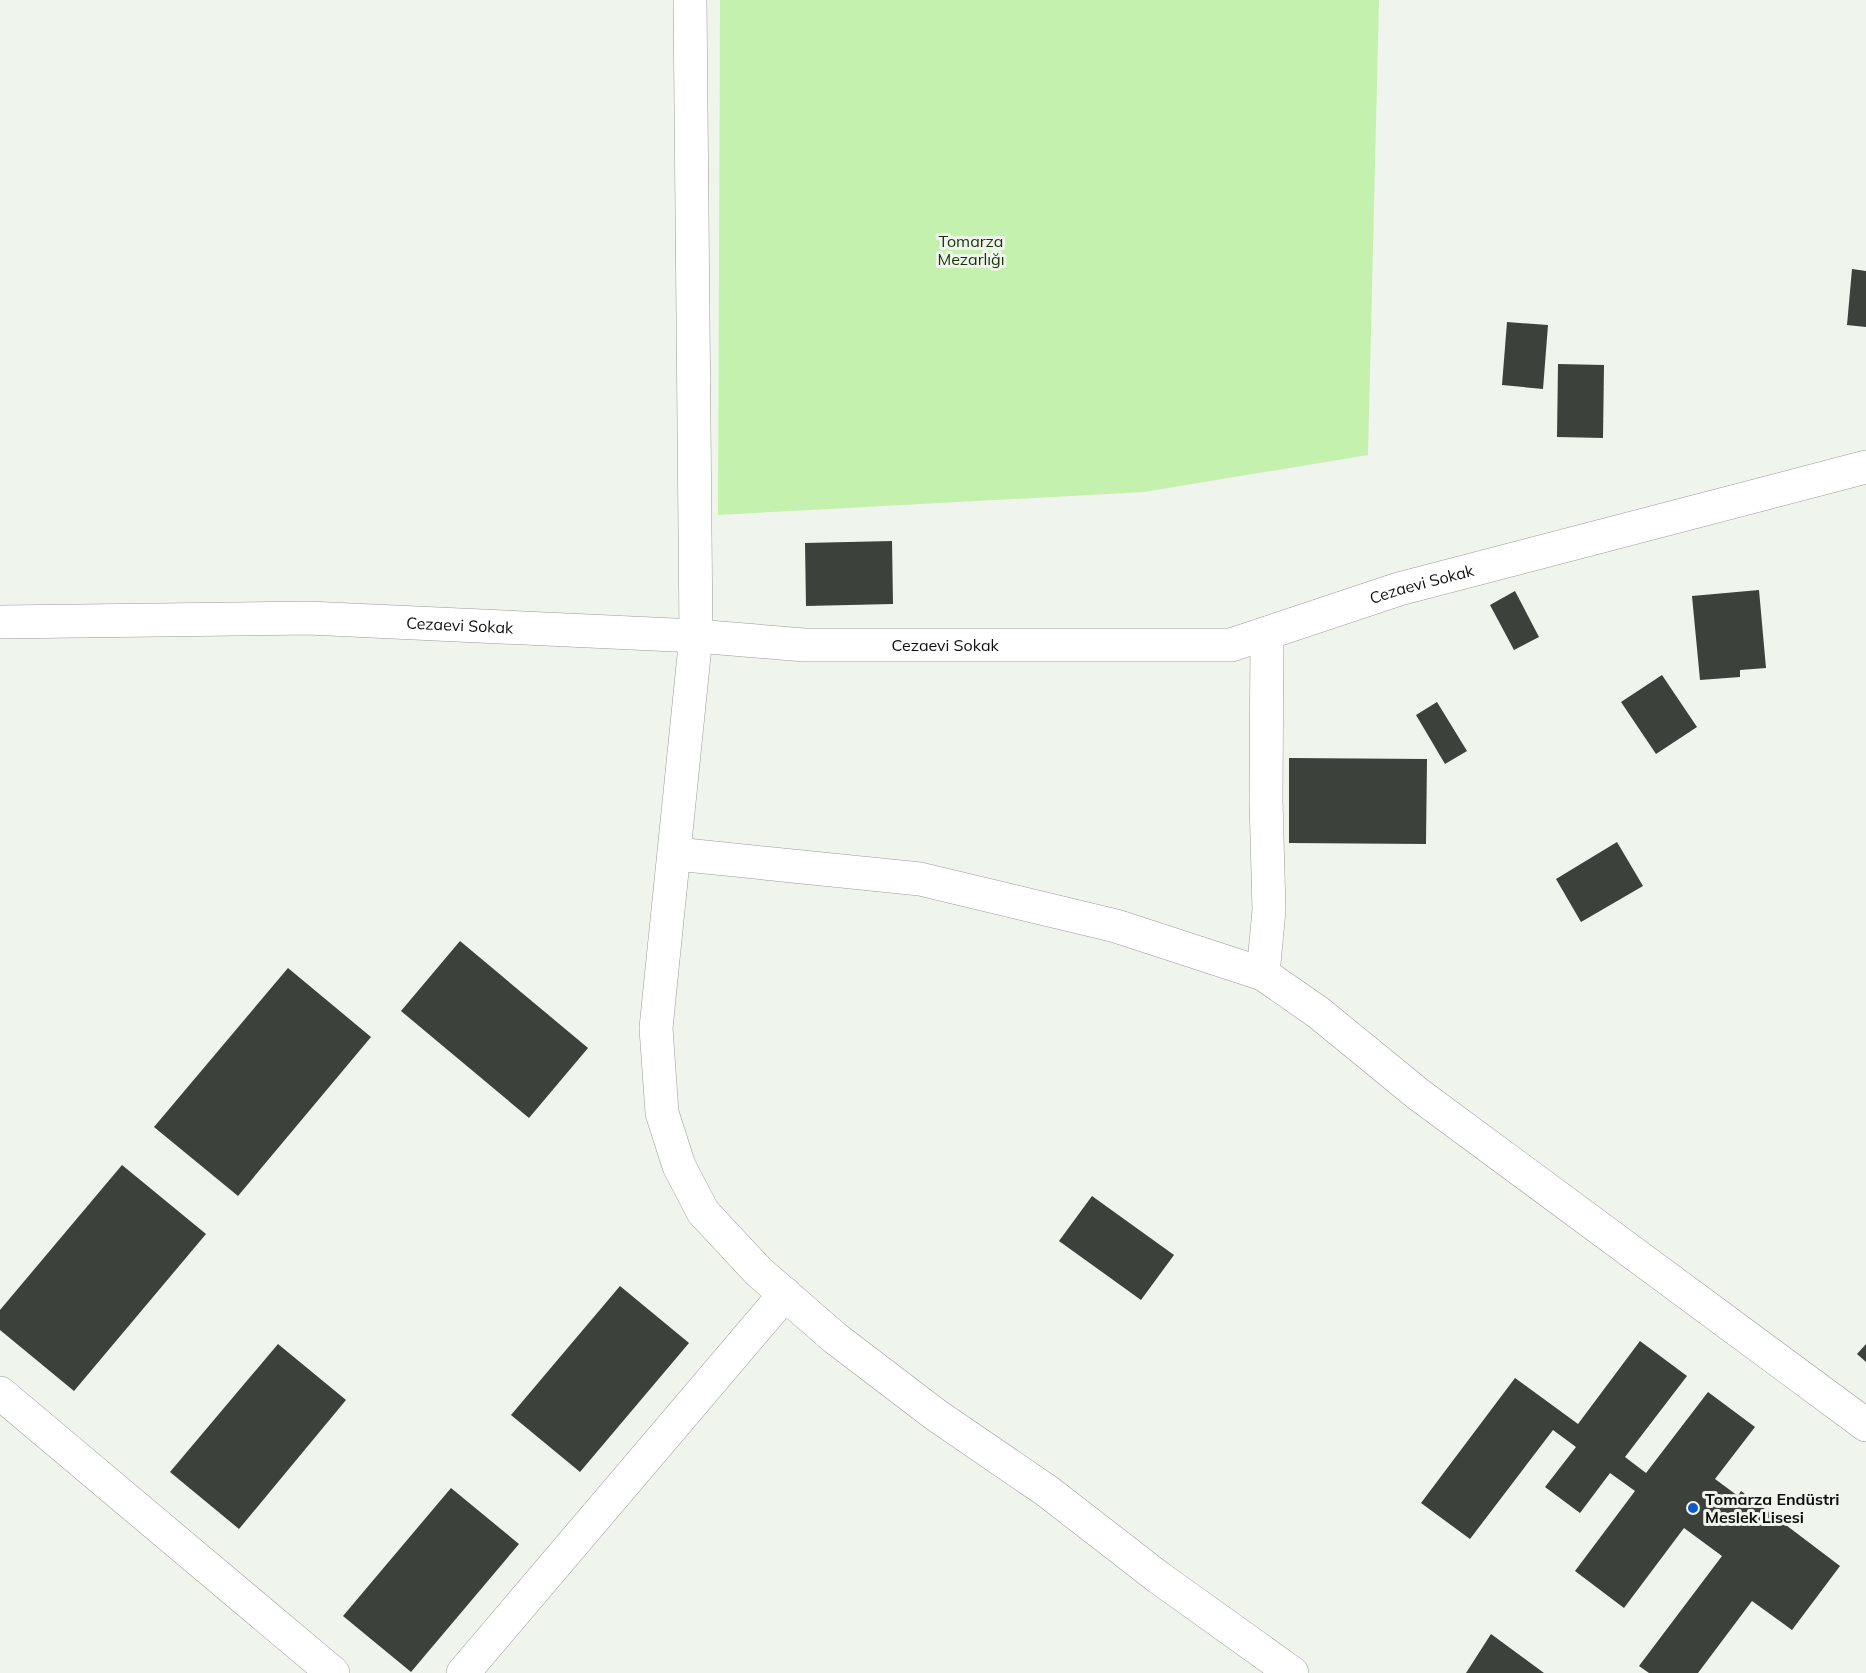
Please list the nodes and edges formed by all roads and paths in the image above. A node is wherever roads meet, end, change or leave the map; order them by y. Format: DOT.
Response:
graph roads {
  1 [pos="690,0"];
  2 [pos="1866,467"];
  3 [pos="0,622"];
  4 [pos="1267,633"];
  5 [pos="696,636"];
  6 [pos="676,854"];
  7 [pos="1263,974"];
  8 [pos="785,1294"];
  9 [pos="0,1393"];
  10 [pos="1866,1425"];
  11 [pos="333,1673"];
  12 [pos="463,1673"];
  13 [pos="1292,1673"];
  1 -- 5 [label="street"];
  2 -- 4 [label="street, Cezaevi Sokak"];
  3 -- 5 [label="street, Cezaevi Sokak"];
  4 -- 5 [label="street, Cezaevi Sokak"];
  4 -- 7 [label="street"];
  5 -- 6 [label="street"];
  6 -- 7 [label="street"];
  6 -- 8 [label="street"];
  7 -- 10 [label="street"];
  8 -- 12 [label="street"];
  8 -- 13 [label="street"];
  9 -- 11 [label="street"];
}
